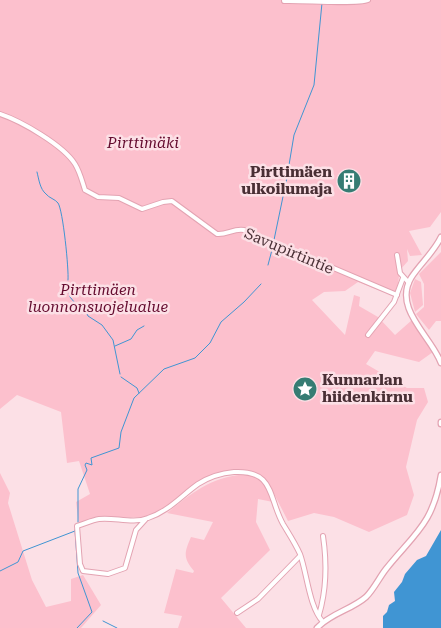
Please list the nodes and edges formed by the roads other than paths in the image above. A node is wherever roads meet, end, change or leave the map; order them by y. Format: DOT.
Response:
graph roads {
  1 [pos="368,0"];
  2 [pos="284,1"];
  3 [pos="0,114"];
  4 [pos="441,237"];
  5 [pos="397,255"];
  6 [pos="403,278"];
  7 [pos="409,283"];
  8 [pos="397,295"];
  9 [pos="368,335"];
  10 [pos="441,363"];
  11 [pos="441,475"];
  12 [pos="146,519"];
  13 [pos="323,536"];
  14 [pos="300,556"];
  15 [pos="237,613"];
  16 [pos="320,615"];
  17 [pos="323,622"];
  18 [pos="318,628"];
  1 -- 2 [label="street"];
  3 -- 8 [label="street, Savupirtintie"];
  4 -- 7 [label="main road"];
  5 -- 6 [label="street"];
  6 -- 7 [label="street"];
  6 -- 8 [label="street"];
  7 -- 10 [label="main road"];
  8 -- 9 [label="street"];
  11 -- 17 [label="main road"];
  12 -- 12 [label="street"];
  12 -- 14 [label="street"];
  13 -- 16 [label="street"];
  14 -- 15 [label="street"];
  14 -- 16 [label="street"];
  16 -- 17 [label="street"];
  17 -- 18 [label="main road"];
}
